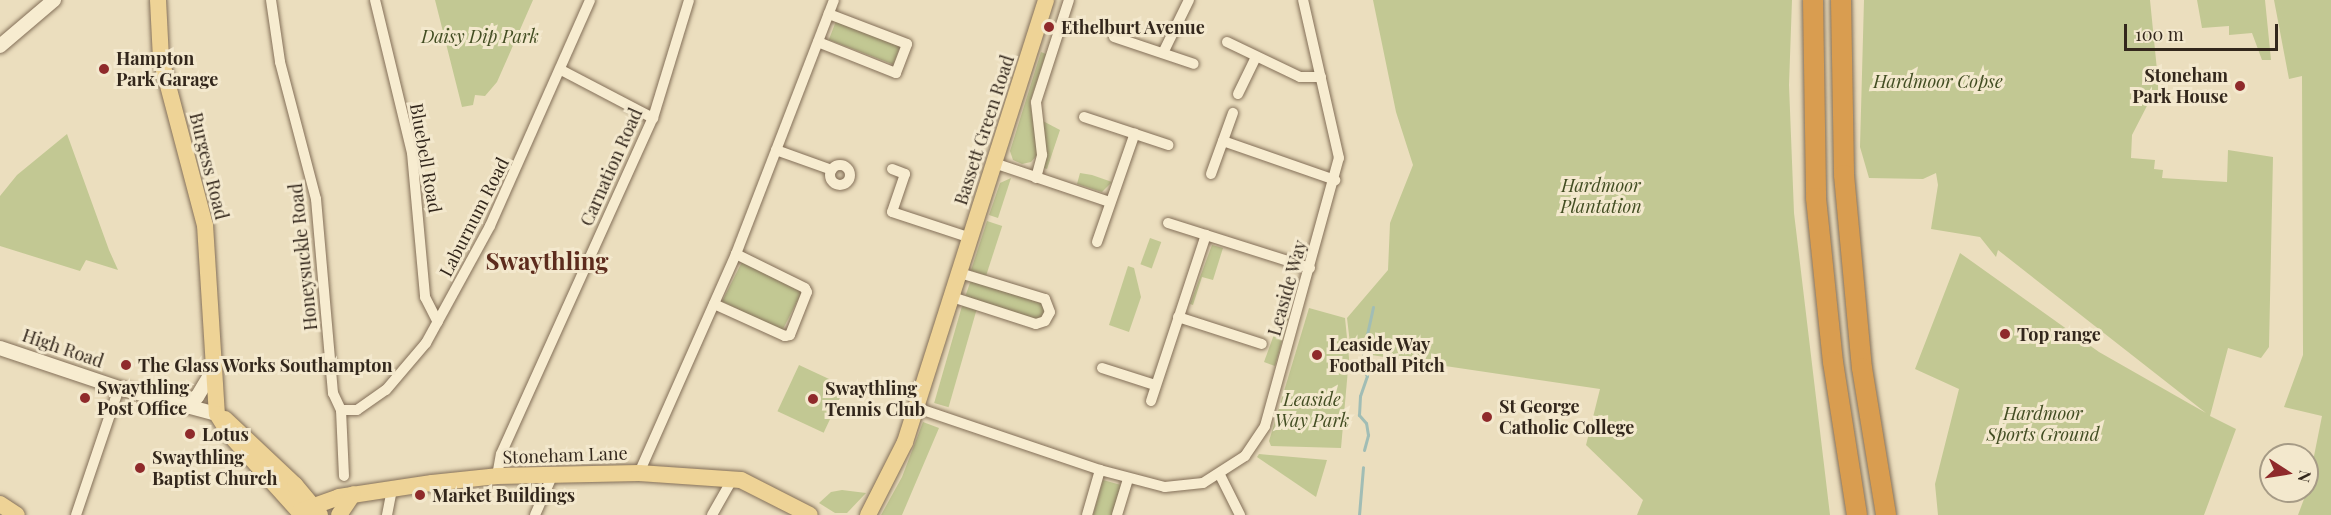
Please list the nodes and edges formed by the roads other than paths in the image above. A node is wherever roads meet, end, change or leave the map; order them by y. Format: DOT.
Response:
graph roads {
  1 [pos="54,0"];
  2 [pos="158,0"];
  3 [pos="271,0"];
  4 [pos="375,0"];
  5 [pos="590,0"];
  6 [pos="689,0"];
  7 [pos="834,0"];
  8 [pos="1046,0"];
  9 [pos="1069,0"];
  10 [pos="1189,0"];
  11 [pos="1303,0"];
  12 [pos="1813,0"];
  13 [pos="1841,0"];
  14 [pos="829,14"];
  15 [pos="1114,37"];
  16 [pos="818,42"];
  17 [pos="1227,42"];
  18 [pos="0,46"];
  19 [pos="1163,53"];
  20 [pos="1256,57"];
  21 [pos="1194,64"];
  22 [pos="561,70"];
  23 [pos="1321,77"];
  24 [pos="1238,94"];
  25 [pos="1233,113"];
  26 [pos="1084,117"];
  27 [pos="652,118"];
  28 [pos="1135,134"];
  29 [pos="1223,141"];
  30 [pos="1168,145"];
  31 [pos="776,150"];
  32 [pos="994,163"];
  33 [pos="892,169"];
  34 [pos="832,170"];
  35 [pos="1211,174"];
  36 [pos="1036,178"];
  37 [pos="1335,180"];
  38 [pos="1110,202"];
  39 [pos="1168,223"];
  40 [pos="1206,235"];
  41 [pos="971,238"];
  42 [pos="1096,242"];
  43 [pos="736,254"];
  44 [pos="1310,268"];
  45 [pos="960,273"];
  46 [pos="952,297"];
  47 [pos="714,304"];
  48 [pos="1178,317"];
  49 [pos="438,322"];
  50 [pos="1262,344"];
  51 [pos="0,348"];
  52 [pos="1102,368"];
  53 [pos="213,370"];
  54 [pos="1155,385"];
  55 [pos="119,388"];
  56 [pos="1151,401"];
  57 [pos="176,404"];
  58 [pos="917,408"];
  59 [pos="341,410"];
  60 [pos="217,414"];
  61 [pos="1100,470"];
  62 [pos="639,473"];
  63 [pos="553,474"];
  64 [pos="1220,475"];
  65 [pos="344,476"];
  66 [pos="498,476"];
  67 [pos="733,478"];
  68 [pos="1128,479"];
  69 [pos="392,489"];
  70 [pos="353,494"];
  71 [pos="0,504"];
  72 [pos="306,512"];
  73 [pos="16,515"];
  74 [pos="76,515"];
  75 [pos="339,515"];
  76 [pos="387,515"];
  77 [pos="535,515"];
  78 [pos="712,515"];
  79 [pos="810,515"];
  80 [pos="868,515"];
  81 [pos="1087,515"];
  82 [pos="1117,515"];
  83 [pos="1240,515"];
  84 [pos="1857,515"];
  85 [pos="1886,515"];
  1 -- 18 [label="street"];
  2 -- 53 [label="main road, Burgess Road"];
  3 -- 59 [label="street, Honeysuckle Road"];
  4 -- 49 [label="street, Bluebell Road"];
  5 -- 22 [label="street, Laburnum Road"];
  6 -- 27 [label="street, Carnation Road"];
  7 -- 14 [label="street"];
  8 -- 32 [label="main road, Bassett Green Road"];
  9 -- 36 [label="street"];
  10 -- 19 [label="street"];
  11 -- 23 [label="street, Leaside Way"];
  12 -- 84 [label="highway"];
  13 -- 85 [label="highway"];
  14 -- 16 [label="street"];
  14 -- 16 [label="street"];
  15 -- 19 [label="street"];
  16 -- 31 [label="street"];
  17 -- 20 [label="street"];
  19 -- 21 [label="street"];
  20 -- 23 [label="street"];
  20 -- 24 [label="street"];
  22 -- 27 [label="street"];
  22 -- 49 [label="street, Laburnum Road"];
  23 -- 37 [label="street, Leaside Way"];
  25 -- 29 [label="street"];
  26 -- 28 [label="street"];
  27 -- 66 [label="street, Carnation Road"];
  28 -- 30 [label="street"];
  28 -- 38 [label="street"];
  29 -- 35 [label="street"];
  29 -- 37 [label="street"];
  31 -- 34 [label="street"];
  31 -- 43 [label="street"];
  32 -- 36 [label="street"];
  32 -- 41 [label="main road, Bassett Green Road"];
  33 -- 41 [label="street"];
  36 -- 38 [label="street"];
  37 -- 44 [label="street, Leaside Way"];
  38 -- 42 [label="street"];
  39 -- 40 [label="street"];
  40 -- 44 [label="street"];
  40 -- 48 [label="street"];
  41 -- 45 [label="main road, Bassett Green Road"];
  43 -- 47 [label="street"];
  43 -- 47 [label="street"];
  44 -- 64 [label="street, Leaside Way"];
  45 -- 46 [label="main road, Bassett Green Road"];
  45 -- 46 [label="street"];
  46 -- 58 [label="main road, Bassett Green Road"];
  47 -- 62 [label="street"];
  48 -- 50 [label="street"];
  48 -- 54 [label="street"];
  49 -- 59 [label="street, Laburnum Road"];
  51 -- 55 [label="street, High Road"];
  52 -- 54 [label="street"];
  53 -- 57 [label="street"];
  53 -- 60 [label="main road, Burgess Road"];
  54 -- 56 [label="street"];
  55 -- 57 [label="street, High Road"];
  55 -- 74 [label="street"];
  57 -- 60 [label="street, High Road"];
  58 -- 61 [label="street, Leaside Way"];
  58 -- 80 [label="main road, Bassett Green Road"];
  59 -- 65 [label="street, Honeysuckle Road"];
  60 -- 72 [label="main road, High Road"];
  61 -- 68 [label="street, Leaside Way"];
  61 -- 81 [label="street"];
  62 -- 63 [label="main road, Stoneham Lane"];
  62 -- 67 [label="main road, Stoneham Lane"];
  63 -- 66 [label="main road, Stoneham Lane"];
  63 -- 77 [label="street"];
  64 -- 68 [label="street, Leaside Way"];
  64 -- 83 [label="street"];
  66 -- 69 [label="main road, Stoneham Lane"];
  67 -- 78 [label="street"];
  67 -- 79 [label="main road, Stoneham Lane"];
  68 -- 82 [label="street"];
  69 -- 70 [label="main road, Stoneham Lane"];
  69 -- 76 [label="street"];
  70 -- 72 [label="main road, Stoneham Lane"];
  70 -- 75 [label="main road"];
  71 -- 73 [label="main road"];
}
